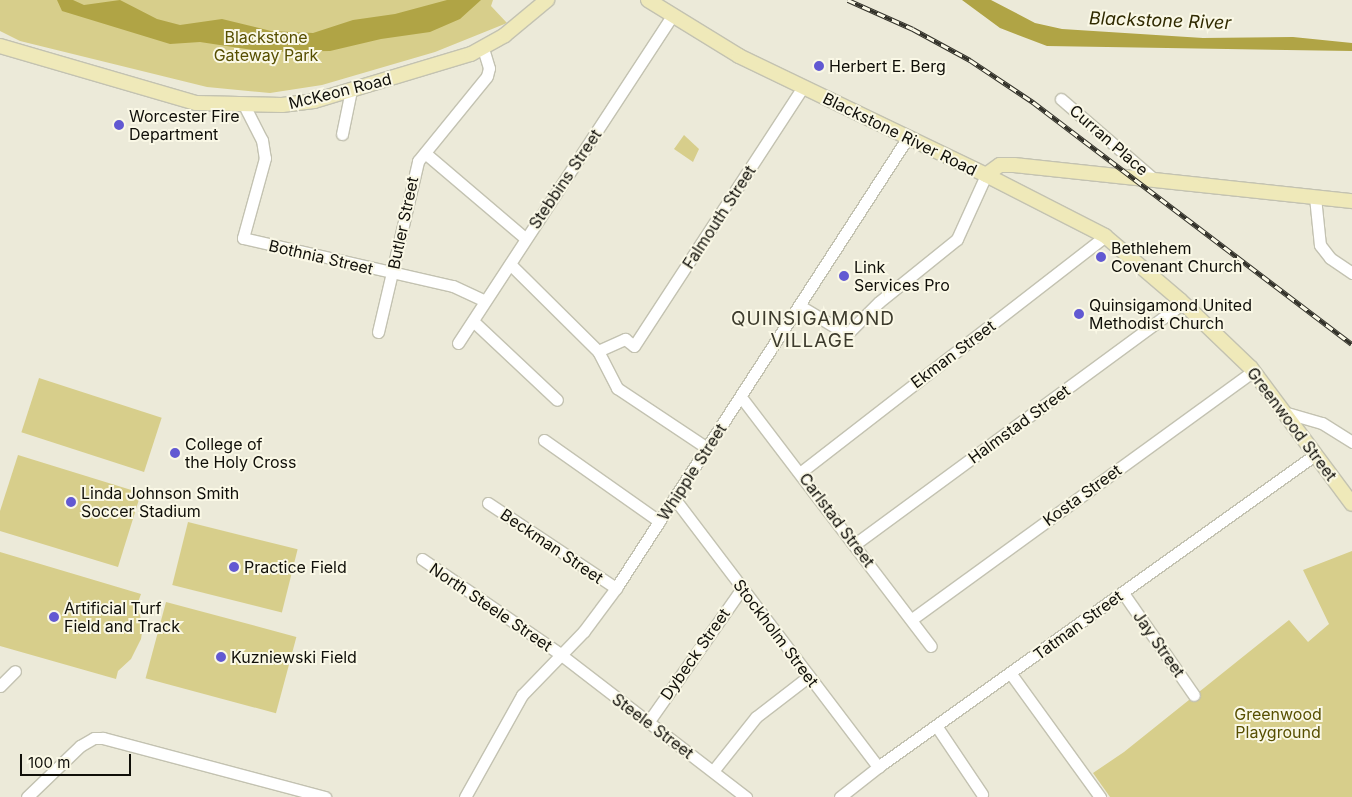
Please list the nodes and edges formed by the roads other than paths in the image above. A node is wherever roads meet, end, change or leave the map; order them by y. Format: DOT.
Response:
graph roads {
  1 [pos="547,0"];
  2 [pos="648,0"];
  3 [pos="672,16"];
  4 [pos="0,46"];
  5 [pos="483,48"];
  6 [pos="803,87"];
  7 [pos="351,90"];
  8 [pos="1061,99"];
  9 [pos="245,107"];
  10 [pos="342,134"];
  11 [pos="908,137"];
  12 [pos="425,153"];
  13 [pos="986,175"];
  14 [pos="1157,182"];
  15 [pos="1315,198"];
  16 [pos="1352,201"];
  17 [pos="1105,236"];
  18 [pos="525,238"];
  19 [pos="510,264"];
  20 [pos="1352,273"];
  21 [pos="392,274"];
  22 [pos="485,301"];
  23 [pos="1183,303"];
  24 [pos="800,306"];
  25 [pos="473,321"];
  26 [pos="378,332"];
  27 [pos="458,342"];
  28 [pos="598,351"];
  29 [pos="1253,371"];
  30 [pos="741,396"];
  31 [pos="557,400"];
  32 [pos="1286,413"];
  33 [pos="544,440"];
  34 [pos="1352,442"];
  35 [pos="707,448"];
  36 [pos="1316,454"];
  37 [pos="801,472"];
  38 [pos="674,498"];
  39 [pos="488,503"];
  40 [pos="1352,504"];
  41 [pos="660,521"];
  42 [pos="855,544"];
  43 [pos="422,560"];
  44 [pos="616,588"];
  45 [pos="742,588"];
  46 [pos="1123,593"];
  47 [pos="912,619"];
  48 [pos="931,646"];
  49 [pos="560,654"];
  50 [pos="16,671"];
  51 [pos="1011,674"];
  52 [pos="809,676"];
  53 [pos="0,686"];
  54 [pos="1194,695"];
  55 [pos="649,721"];
  56 [pos="937,727"];
  57 [pos="878,767"];
  58 [pos="713,771"];
  59 [pos="982,794"];
  60 [pos="27,797"];
  61 [pos="324,797"];
  62 [pos="465,797"];
  63 [pos="746,797"];
  64 [pos="840,797"];
  65 [pos="1100,797"];
  1 -- 5 [label="main road, McKeon Road"];
  2 -- 3 [label="main road, Blackstone River Road"];
  3 -- 6 [label="main road, Blackstone River Road"];
  3 -- 18 [label="street, Stebbins Street"];
  4 -- 9 [label="main road, McKeon Road"];
  5 -- 7 [label="main road, McKeon Road"];
  5 -- 12 [label="street, Butler Street"];
  6 -- 11 [label="main road, Blackstone River Road"];
  6 -- 28 [label="street, Falmouth Street"];
  7 -- 9 [label="main road, McKeon Road"];
  7 -- 10 [label="street"];
  8 -- 14 [label="street, Curran Place"];
  9 -- 21 [label="street, Bothnia Street"];
  11 -- 13 [label="main road, Blackstone River Road"];
  11 -- 24 [label="street, Whipple Street"];
  12 -- 18 [label="street"];
  12 -- 21 [label="street, Butler Street"];
  13 -- 14 [label="main road, Blackstone River Road"];
  13 -- 17 [label="main road, Greenwood Street"];
  13 -- 24 [label="street"];
  14 -- 15 [label="main road, Blackstone River Road"];
  15 -- 16 [label="main road, Blackstone River Road"];
  15 -- 20 [label="street"];
  17 -- 23 [label="main road, Greenwood Street"];
  17 -- 37 [label="street, Ekman Street"];
  18 -- 19 [label="street, Stebbins Street"];
  19 -- 22 [label="street, Stebbins Street"];
  19 -- 28 [label="street"];
  21 -- 22 [label="street, Bothnia Street"];
  21 -- 26 [label="street, Butler Street"];
  22 -- 25 [label="street, Stebbins Street"];
  23 -- 29 [label="main road, Greenwood Street"];
  23 -- 42 [label="street, Halmstad Street"];
  24 -- 30 [label="street, Whipple Street"];
  25 -- 27 [label="street, Stebbins Street"];
  25 -- 31 [label="street"];
  28 -- 35 [label="street"];
  29 -- 32 [label="main road, Greenwood Street"];
  29 -- 47 [label="street, Kosta Street"];
  30 -- 35 [label="street, Whipple Street"];
  30 -- 37 [label="street, Carlstad Street"];
  32 -- 34 [label="street"];
  32 -- 36 [label="main road, Greenwood Street"];
  33 -- 41 [label="street"];
  35 -- 38 [label="street, Whipple Street"];
  36 -- 40 [label="main road, Greenwood Street"];
  36 -- 46 [label="street, Tatman Street"];
  37 -- 42 [label="street, Carlstad Street"];
  38 -- 41 [label="street, Whipple Street"];
  38 -- 45 [label="street, Stockholm Street"];
  39 -- 44 [label="street, Beckman Street"];
  41 -- 44 [label="street, Whipple Street"];
  42 -- 47 [label="street, Carlstad Street"];
  43 -- 49 [label="street, North Steele Street"];
  44 -- 49 [label="street, Whipple Street"];
  45 -- 52 [label="street, Stockholm Street"];
  45 -- 55 [label="street, Dybeck Street"];
  46 -- 51 [label="street, Tatman Street"];
  46 -- 54 [label="street, Jay Street"];
  47 -- 48 [label="street, Carlstad Street"];
  49 -- 55 [label="street, Steele Street"];
  49 -- 62 [label="street, Whipple Street"];
  50 -- 53 [label="street"];
  51 -- 56 [label="street, Tatman Street"];
  51 -- 65 [label="street"];
  52 -- 57 [label="street, Stockholm Street"];
  52 -- 58 [label="street"];
  55 -- 58 [label="street, Steele Street"];
  56 -- 57 [label="street, Tatman Street"];
  56 -- 59 [label="street"];
  57 -- 64 [label="street, Tatman Street"];
  58 -- 63 [label="street, Steele Street"];
  60 -- 61 [label="street"];
}
